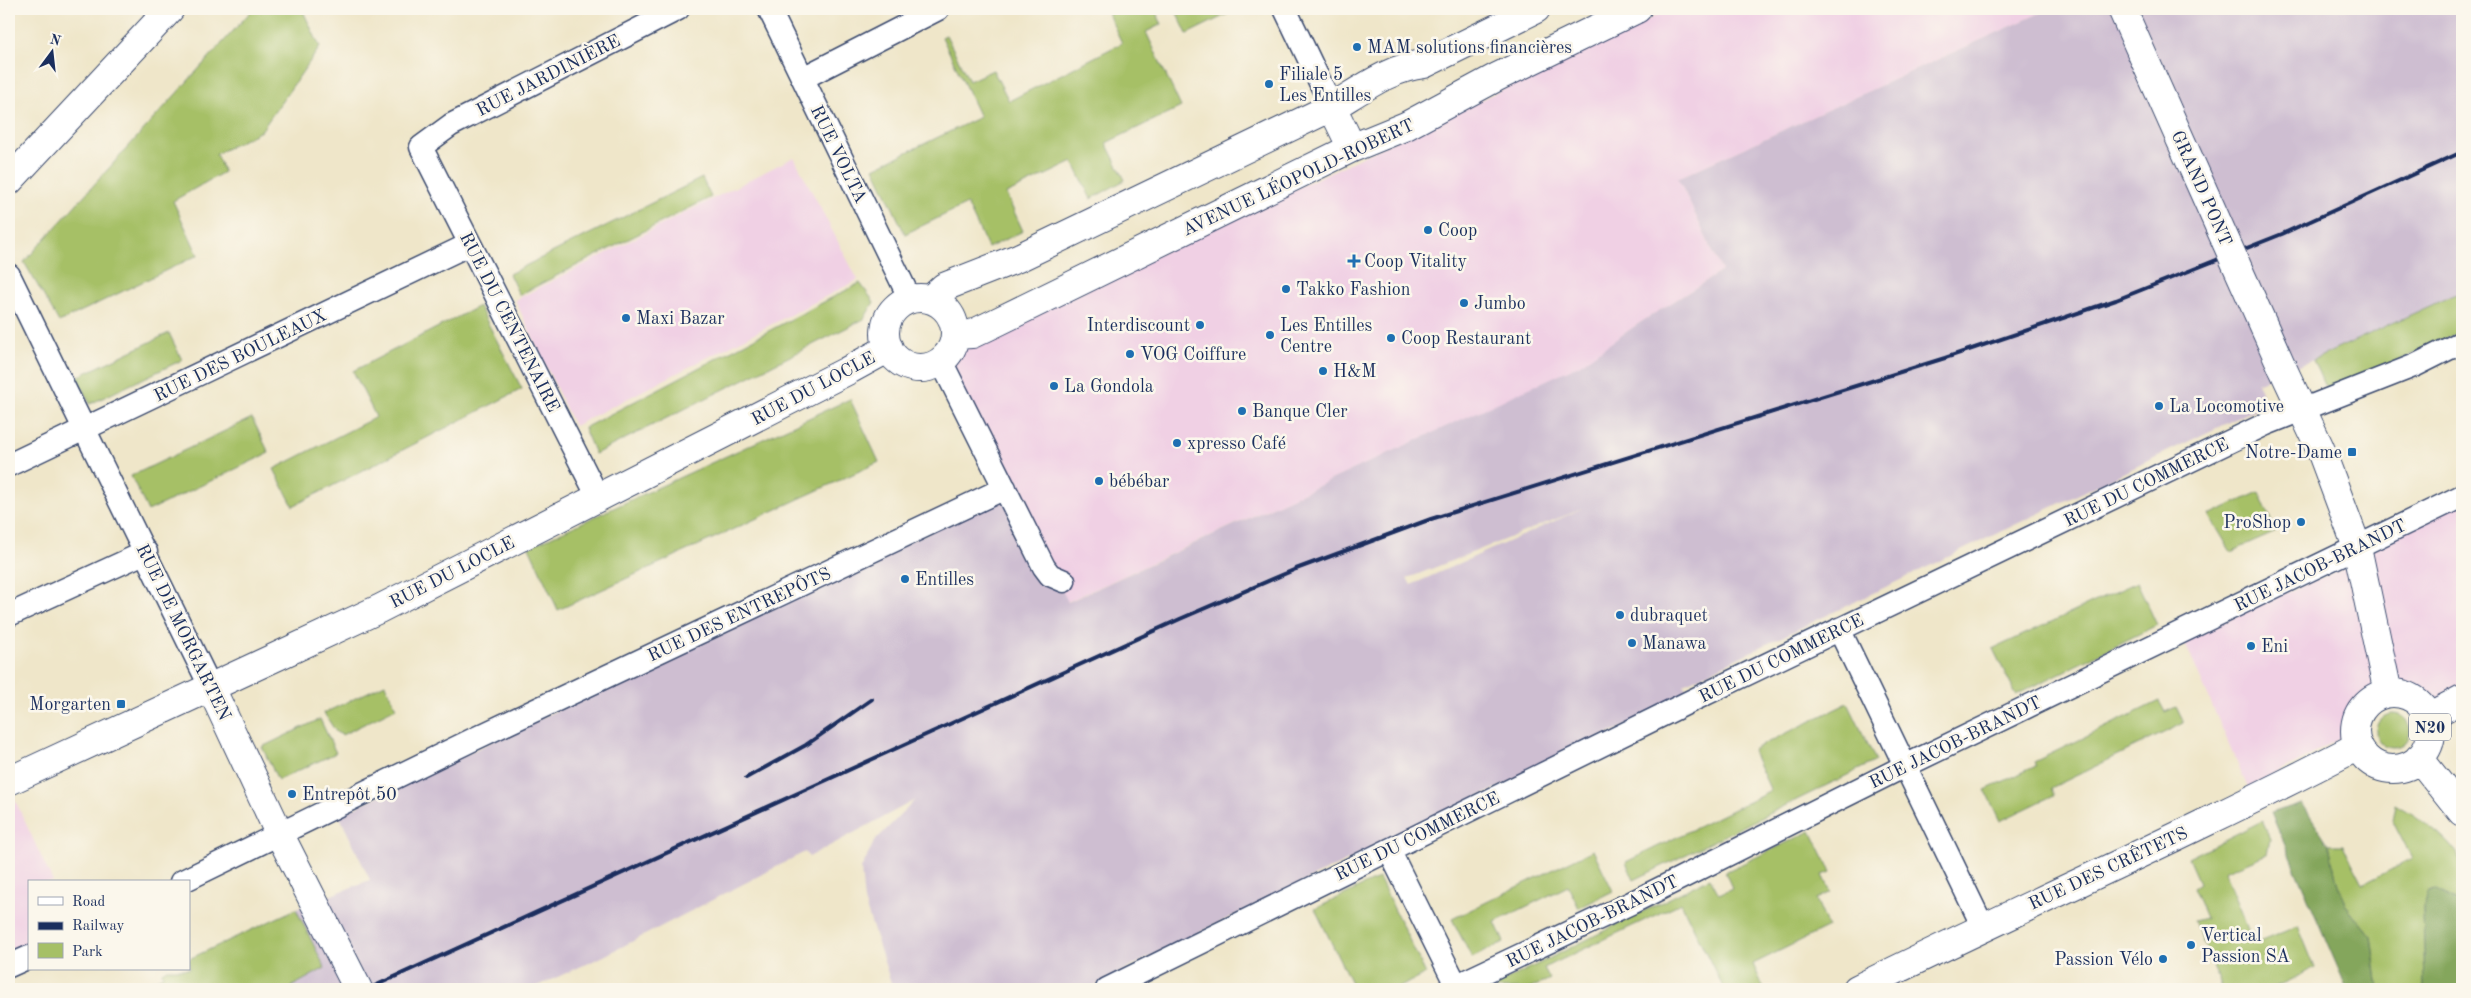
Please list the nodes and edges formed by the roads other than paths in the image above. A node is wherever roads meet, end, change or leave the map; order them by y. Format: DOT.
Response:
graph roads {
  1 [pos="170,9"];
  2 [pos="678,9"];
  3 [pos="769,9"];
  4 [pos="938,9"];
  5 [pos="1285,9"];
  6 [pos="1536,9"];
  7 [pos="1637,9"];
  8 [pos="2122,9"];
  9 [pos="803,78"];
  10 [pos="1332,107"];
  11 [pos="421,147"];
  12 [pos="1352,148"];
  13 [pos="9,181"];
  14 [pos="470,244"];
  15 [pos="9,275"];
  16 [pos="921,299"];
  17 [pos="955,335"];
  18 [pos="2462,342"];
  19 [pos="889,348"];
  20 [pos="941,360"];
  21 [pos="2302,411"];
  22 [pos="85,428"];
  23 [pos="9,465"];
  24 [pos="1005,488"];
  25 [pos="2462,496"];
  26 [pos="598,497"];
  27 [pos="2356,547"];
  28 [pos="146,552"];
  29 [pos="1064,581"];
  30 [pos="9,616"];
  31 [pos="1839,630"];
  32 [pos="211,688"];
  33 [pos="2388,693"];
  34 [pos="2462,699"];
  35 [pos="2428,717"];
  36 [pos="2358,746"];
  37 [pos="2418,758"];
  38 [pos="1905,766"];
  39 [pos="9,781"];
  40 [pos="2462,812"];
  41 [pos="279,833"];
  42 [pos="1389,850"];
  43 [pos="185,880"];
  44 [pos="1983,927"];
  45 [pos="28,957"];
  46 [pos="9,966"];
  47 [pos="1455,988"];
  48 [pos="358,989"];
  49 [pos="1107,989"];
  50 [pos="1857,989"];
  1 -- 13 [label="main road"];
  2 -- 11 [label="street, RUE JARDINIÈRE"];
  3 -- 9 [label="street, RUE VOLTA"];
  4 -- 9 [label="street"];
  5 -- 10 [label="street"];
  6 -- 10 [label="main road"];
  7 -- 12 [label="main road, AVENUE LÉOPOLD-ROBERT"];
  8 -- 21 [label="main road, GRAND PONT, bridge"];
  9 -- 16 [label="street, RUE VOLTA"];
  10 -- 12 [label="main road"];
  10 -- 16 [label="main road"];
  11 -- 14 [label="street, RUE DU CENTENAIRE"];
  12 -- 17 [label="main road, AVENUE LÉOPOLD-ROBERT"];
  14 -- 22 [label="street, RUE DES BOULEAUX"];
  14 -- 26 [label="street, RUE DU CENTENAIRE"];
  15 -- 22 [label="street, RUE DE MORGARTEN"];
  16 -- 17 [label="main road"];
  16 -- 19 [label="main road"];
  17 -- 20 [label="main road"];
  18 -- 21 [label="street, RUE DU COMMERCE"];
  19 -- 20 [label="main road"];
  19 -- 26 [label="main road, RUE DU LOCLE"];
  20 -- 24 [label="street"];
  21 -- 27 [label="main road, GRAND PONT"];
  21 -- 31 [label="street, RUE DU COMMERCE"];
  22 -- 23 [label="street, RUE DES BOULEAUX"];
  22 -- 28 [label="street, RUE DE MORGARTEN"];
  24 -- 29 [label="street"];
  24 -- 41 [label="street, RUE DES ENTREPÔTS"];
  25 -- 27 [label="street, RUE JACOB-BRANDT"];
  26 -- 32 [label="main road, RUE DU LOCLE"];
  27 -- 33 [label="main road, GRAND PONT"];
  27 -- 38 [label="street, RUE JACOB-BRANDT"];
  28 -- 30 [label="street"];
  28 -- 32 [label="street, RUE DE MORGARTEN"];
  31 -- 38 [label="street"];
  31 -- 42 [label="street, RUE DU COMMERCE"];
  32 -- 39 [label="main road, RUE DU LOCLE"];
  32 -- 41 [label="main road, RUE DE MORGARTEN"];
  33 -- 35 [label="main road, N20"];
  33 -- 36 [label="main road"];
  34 -- 35 [label="main road"];
  35 -- 37 [label="main road, N20"];
  36 -- 37 [label="main road, N20"];
  36 -- 44 [label="main road, RUE DES CRÊTETS"];
  37 -- 40 [label="main road, N20"];
  38 -- 44 [label="street"];
  38 -- 47 [label="street, RUE JACOB-BRANDT"];
  41 -- 43 [label="street, RUE DES ENTREPÔTS"];
  41 -- 48 [label="main road, RUE DE MORGARTEN"];
  42 -- 47 [label="street"];
  42 -- 49 [label="street, RUE DU COMMERCE"];
  44 -- 50 [label="main road, RUE DES CRÊTETS"];
  45 -- 46 [label="street"];
}
